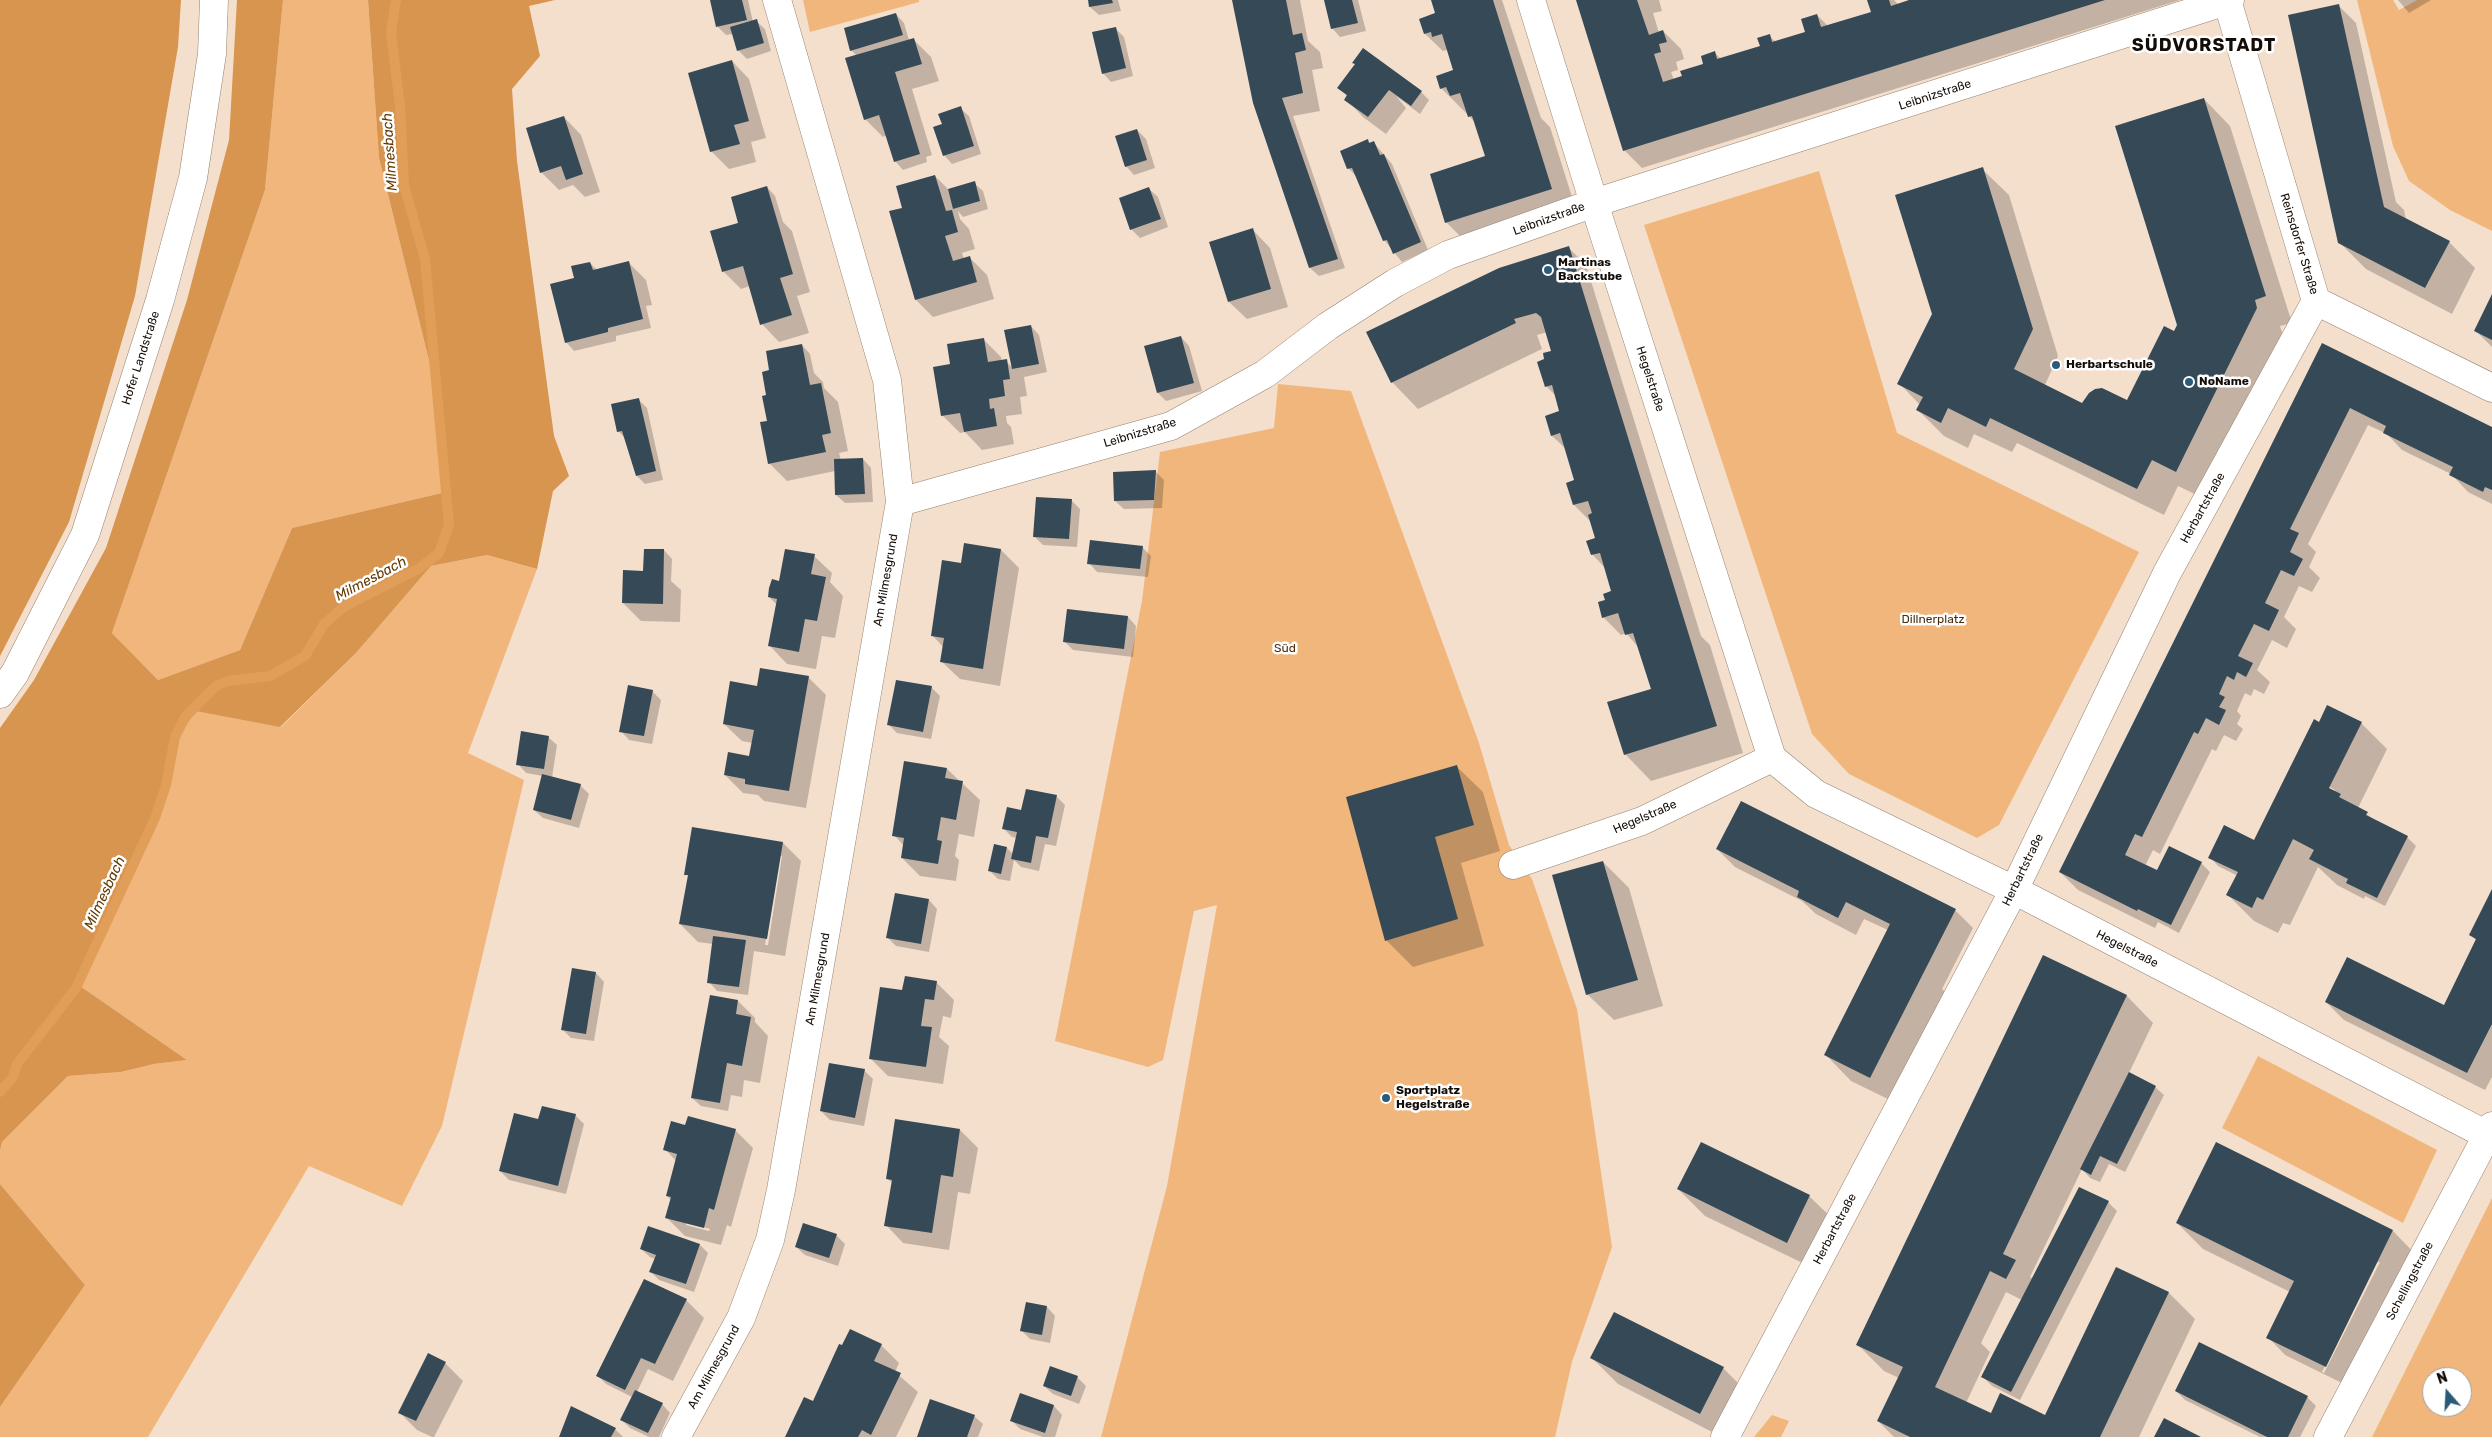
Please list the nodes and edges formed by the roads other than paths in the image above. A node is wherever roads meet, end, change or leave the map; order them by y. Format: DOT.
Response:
graph roads {
  1 [pos="214,0"];
  2 [pos="777,0"];
  3 [pos="1531,0"];
  4 [pos="2228,1"];
  5 [pos="1594,203"];
  6 [pos="2316,301"];
  7 [pos="2492,388"];
  8 [pos="900,502"];
  9 [pos="0,694"];
  10 [pos="1772,758"];
  11 [pos="1513,865"];
  12 [pos="2014,890"];
  13 [pos="2490,1130"];
  14 [pos="676,1437"];
  15 [pos="1725,1437"];
  16 [pos="2328,1437"];
  1 -- 9 [label="street, Hofer Landstraße"];
  2 -- 8 [label="street, Am Milmesgrund"];
  3 -- 5 [label="street, Hegelstraße"];
  4 -- 5 [label="street, Leibnizstraße"];
  4 -- 6 [label="street, Reinsdorfer Straße"];
  5 -- 8 [label="street, Leibnizstraße"];
  5 -- 10 [label="street, Hegelstraße"];
  6 -- 7 [label="street, Reinsdorfer Straße"];
  6 -- 12 [label="street, Herbartstraße"];
  8 -- 14 [label="street, Am Milmesgrund"];
  10 -- 11 [label="street, Hegelstraße"];
  10 -- 12 [label="street, Hegelstraße"];
  12 -- 13 [label="street, Hegelstraße"];
  12 -- 15 [label="street, Herbartstraße"];
  13 -- 16 [label="street, Schellingstraße"];
}
